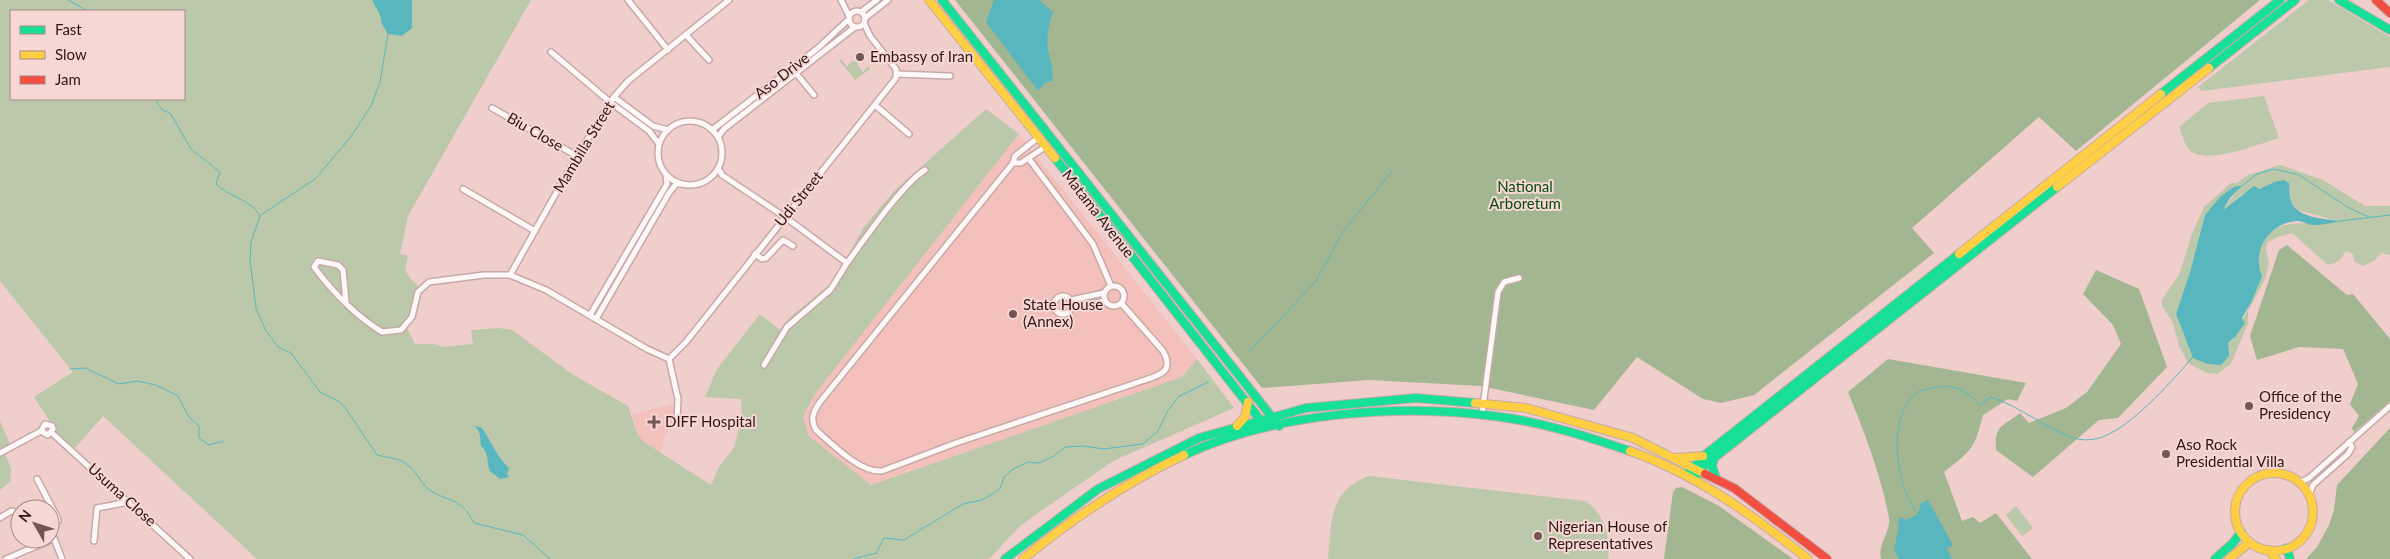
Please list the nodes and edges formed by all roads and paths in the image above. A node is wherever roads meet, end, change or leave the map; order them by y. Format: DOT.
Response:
graph roads {
  1 [pos="628,0"];
  2 [pos="729,0"];
  3 [pos="877,0"];
  4 [pos="888,0"];
  5 [pos="929,0"];
  6 [pos="942,0"];
  7 [pos="2280,0"];
  8 [pos="2295,0"];
  9 [pos="2339,0"];
  10 [pos="2376,0"];
  11 [pos="843,2"];
  12 [pos="858,11"];
  13 [pos="2390,13"];
  14 [pos="849,17"];
  15 [pos="865,21"];
  16 [pos="856,27"];
  17 [pos="2390,30"];
  18 [pos="686,35"];
  19 [pos="870,36"];
  20 [pos="668,50"];
  21 [pos="551,52"];
  22 [pos="709,60"];
  23 [pos="795,72"];
  24 [pos="897,74"];
  25 [pos="950,76"];
  26 [pos="814,95"];
  27 [pos="612,100"];
  28 [pos="875,105"];
  29 [pos="492,108"];
  30 [pos="668,130"];
  31 [pos="712,130"];
  32 [pos="909,134"];
  33 [pos="718,137"];
  34 [pos="1036,140"];
  35 [pos="659,144"];
  36 [pos="1042,148"];
  37 [pos="577,156"];
  38 [pos="1029,159"];
  39 [pos="1013,163"];
  40 [pos="718,168"];
  41 [pos="925,170"];
  42 [pos="666,174"];
  43 [pos="1086,182"];
  44 [pos="681,184"];
  45 [pos="1078,188"];
  46 [pos="463,189"];
  47 [pos="786,217"];
  48 [pos="535,231"];
  49 [pos="792,246"];
  50 [pos="755,254"];
  51 [pos="847,263"];
  52 [pos="510,275"];
  53 [pos="1519,278"];
  54 [pos="1111,286"];
  55 [pos="1104,293"];
  56 [pos="1071,300"];
  57 [pos="1105,301"];
  58 [pos="346,302"];
  59 [pos="1121,302"];
  60 [pos="1072,308"];
  61 [pos="590,315"];
  62 [pos="596,319"];
  63 [pos="669,359"];
  64 [pos="764,365"];
  65 [pos="1248,402"];
  66 [pos="1483,402"];
  67 [pos="2390,406"];
  68 [pos="1482,414"];
  69 [pos="1271,416"];
  70 [pos="1260,418"];
  71 [pos="677,419"];
  72 [pos="1237,426"];
  73 [pos="1279,426"];
  74 [pos="1267,428"];
  75 [pos="41,431"];
  76 [pos="52,433"];
  77 [pos="2349,442"];
  78 [pos="0,453"];
  79 [pos="1705,455"];
  80 [pos="1676,458"];
  81 [pos="1714,459"];
  82 [pos="1697,467"];
  83 [pos="1690,477"];
  84 [pos="1716,478"];
  85 [pos="37,479"];
  86 [pos="2298,481"];
  87 [pos="2309,494"];
  88 [pos="48,499"];
  89 [pos="129,502"];
  90 [pos="8,505"];
  91 [pos="10,509"];
  92 [pos="2241,532"];
  93 [pos="94,541"];
  94 [pos="2250,542"];
  95 [pos="2287,548"];
  96 [pos="30,549"];
  97 [pos="2269,550"];
  98 [pos="6,559"];
  99 [pos="190,559"];
  100 [pos="1005,559"];
  101 [pos="1023,559"];
  102 [pos="1808,559"];
  103 [pos="1827,559"];
  104 [pos="2215,559"];
  105 [pos="2229,559"];
  106 [pos="2276,559"];
  107 [pos="2290,559"];
  1 -- 20 [label="street"];
  2 -- 18 [label="street, Mambilla Street"];
  3 -- 12 [label="street"];
  4 -- 15 [label="street"];
  5 -- 45 [label="main road, Matama Avenue"];
  6 -- 43 [label="main road, Matama Avenue"];
  7 -- 79 [label="main road"];
  8 -- 81 [label="main road"];
  9 -- 17 [label="main road"];
  10 -- 13 [label="main road"];
  11 -- 12 [label="street"];
  11 -- 14 [label="street"];
  12 -- 14 [label="street, Aso Drive"];
  12 -- 15 [label="street"];
  14 -- 16 [label="street"];
  14 -- 31 [label="street, Aso Drive"];
  15 -- 16 [label="street, Aso Drive"];
  15 -- 19 [label="street"];
  16 -- 19 [label="street"];
  16 -- 23 [label="street, Aso Drive"];
  18 -- 20 [label="street, Mambilla Street"];
  18 -- 22 [label="street"];
  19 -- 24 [label="street"];
  20 -- 27 [label="street, Mambilla Street"];
  21 -- 27 [label="street"];
  23 -- 26 [label="street"];
  23 -- 33 [label="street, Aso Drive"];
  24 -- 25 [label="street"];
  24 -- 28 [label="street, Udi Street"];
  27 -- 30 [label="street"];
  27 -- 35 [label="street"];
  27 -- 37 [label="street, Mambilla Street"];
  28 -- 32 [label="street"];
  28 -- 47 [label="street, Udi Street"];
  29 -- 37 [label="street, Biu Close"];
  30 -- 31 [label="street"];
  30 -- 35 [label="street"];
  31 -- 33 [label="street"];
  33 -- 40 [label="street"];
  34 -- 39 [label="street"];
  35 -- 42 [label="street"];
  36 -- 38 [label="street"];
  37 -- 48 [label="street, Mambilla Street"];
  38 -- 39 [label="street"];
  38 -- 54 [label="street"];
  39 -- 59 [label="street"];
  40 -- 44 [label="street"];
  40 -- 47 [label="street"];
  41 -- 51 [label="street"];
  42 -- 44 [label="street"];
  42 -- 61 [label="street"];
  43 -- 45 [label="main road"];
  43 -- 69 [label="main road, Matama Avenue"];
  44 -- 62 [label="street"];
  45 -- 65 [label="main road, Matama Avenue"];
  46 -- 48 [label="street"];
  47 -- 50 [label="street, Udi Street"];
  47 -- 51 [label="street"];
  48 -- 52 [label="street, Mambilla Street"];
  49 -- 50 [label="street"];
  50 -- 63 [label="street, Udi Street"];
  51 -- 64 [label="street"];
  52 -- 58 [label="street"];
  52 -- 61 [label="street"];
  53 -- 66 [label="street"];
  54 -- 55 [label="street"];
  54 -- 59 [label="street"];
  55 -- 56 [label="street"];
  55 -- 57 [label="street"];
  56 -- 60 [label="street"];
  56 -- 60 [label="street"];
  57 -- 59 [label="street"];
  57 -- 60 [label="street"];
  58 -- 58 [label="street"];
  61 -- 62 [label="street"];
  62 -- 63 [label="street"];
  63 -- 71 [label="street"];
  65 -- 70 [label="main road, Matama Avenue"];
  65 -- 72 [label="main road"];
  66 -- 68 [label="street"];
  66 -- 69 [label="main road"];
  66 -- 80 [label="main road"];
  67 -- 77 [label="street"];
  68 -- 73 [label="main road"];
  68 -- 83 [label="main road"];
  69 -- 70 [label="main road"];
  69 -- 73 [label="main road, Matama Avenue"];
  70 -- 72 [label="main road"];
  70 -- 74 [label="main road, Matama Avenue"];
  72 -- 100 [label="main road"];
  73 -- 74 [label="main road"];
  74 -- 101 [label="main road"];
  75 -- 76 [label="street"];
  75 -- 76 [label="street"];
  75 -- 78 [label="street"];
  76 -- 89 [label="street, Usuma Close"];
  77 -- 86 [label="street"];
  77 -- 87 [label="street"];
  79 -- 80 [label="main road"];
  79 -- 82 [label="main road"];
  80 -- 82 [label="main road"];
  81 -- 82 [label="main road"];
  81 -- 84 [label="main road"];
  82 -- 83 [label="main road"];
  82 -- 84 [label="main road"];
  83 -- 102 [label="main road"];
  84 -- 103 [label="main road"];
  85 -- 88 [label="street"];
  86 -- 87 [label="main road"];
  86 -- 92 [label="main road"];
  87 -- 95 [label="main road"];
  89 -- 93 [label="street"];
  89 -- 99 [label="street, Usuma Close"];
  90 -- 91 [label="street"];
  92 -- 94 [label="main road"];
  92 -- 104 [label="main road"];
  94 -- 97 [label="main road"];
  94 -- 105 [label="main road"];
  95 -- 97 [label="main road"];
  95 -- 107 [label="main road"];
  96 -- 98 [label="street"];
  97 -- 106 [label="main road"];
}
